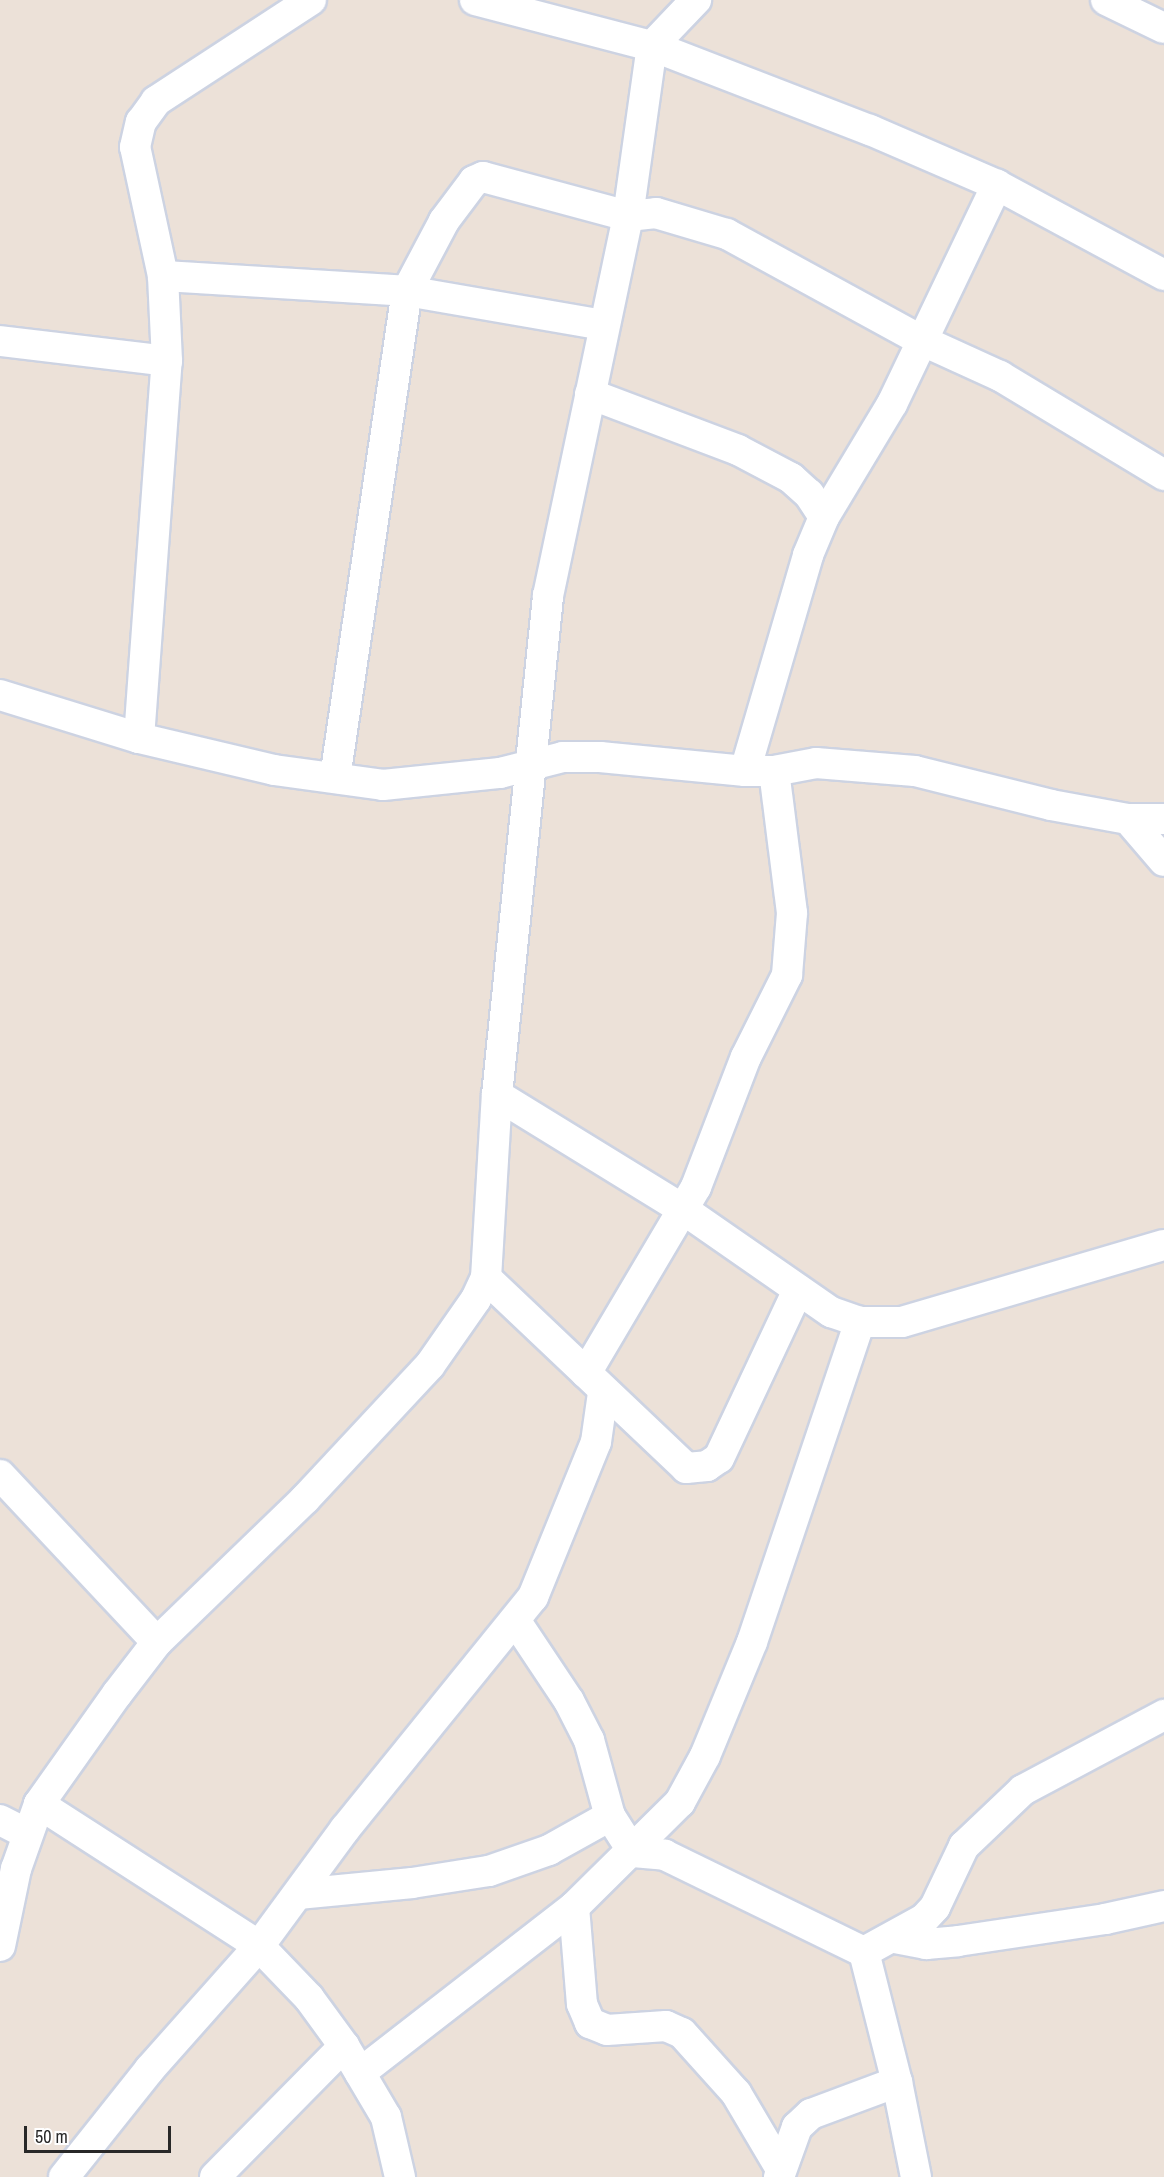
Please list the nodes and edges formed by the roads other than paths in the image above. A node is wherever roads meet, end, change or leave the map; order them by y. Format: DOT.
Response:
graph roads {
  1 [pos="311,0"];
  2 [pos="475,0"];
  3 [pos="696,0"];
  4 [pos="1106,0"];
  5 [pos="1162,22"];
  6 [pos="652,46"];
  7 [pos="997,185"];
  8 [pos="628,216"];
  9 [pos="1164,275"];
  10 [pos="163,276"];
  11 [pos="407,291"];
  12 [pos="603,325"];
  13 [pos="921,340"];
  14 [pos="0,341"];
  15 [pos="167,361"];
  16 [pos="590,394"];
  17 [pos="1164,476"];
  18 [pos="824,518"];
  19 [pos="0,695"];
  20 [pos="139,738"];
  21 [pos="531,764"];
  22 [pos="745,771"];
  23 [pos="774,771"];
  24 [pos="335,778"];
  25 [pos="1128,819"];
  26 [pos="1164,819"];
  27 [pos="1164,861"];
  28 [pos="498,1095"];
  29 [pos="684,1210"];
  30 [pos="1164,1245"];
  31 [pos="486,1278"];
  32 [pos="798,1290"];
  33 [pos="861,1322"];
  34 [pos="595,1383"];
  35 [pos="6,1494"];
  36 [pos="515,1620"];
  37 [pos="156,1642"];
  38 [pos="1164,1715"];
  39 [pos="39,1804"];
  40 [pos="610,1816"];
  41 [pos="0,1820"];
  42 [pos="28,1834"];
  43 [pos="633,1852"];
  44 [pos="297,1894"];
  45 [pos="1164,1906"];
  46 [pos="574,1907"];
  47 [pos="895,1938"];
  48 [pos="0,1946"];
  49 [pos="259,1946"];
  50 [pos="864,1952"];
  51 [pos="344,2046"];
  52 [pos="360,2073"];
  53 [pos="897,2082"];
  54 [pos="780,2173"];
  55 [pos="64,2177"];
  56 [pos="214,2177"];
  57 [pos="400,2177"];
  58 [pos="916,2177"];
  1 -- 10 [label="street"];
  2 -- 6 [label="street"];
  3 -- 6 [label="street"];
  4 -- 5 [label="street"];
  6 -- 7 [label="street"];
  6 -- 8 [label="street"];
  7 -- 9 [label="street"];
  7 -- 13 [label="street"];
  8 -- 11 [label="street"];
  8 -- 12 [label="street"];
  8 -- 13 [label="street"];
  10 -- 11 [label="street"];
  10 -- 15 [label="street"];
  11 -- 12 [label="street"];
  11 -- 24 [label="street"];
  12 -- 16 [label="street"];
  13 -- 17 [label="street"];
  13 -- 18 [label="street"];
  14 -- 15 [label="street"];
  15 -- 20 [label="street"];
  16 -- 18 [label="street"];
  16 -- 21 [label="street"];
  18 -- 22 [label="street"];
  19 -- 20 [label="street"];
  20 -- 24 [label="street"];
  21 -- 22 [label="street"];
  21 -- 24 [label="street"];
  21 -- 28 [label="street"];
  22 -- 23 [label="street"];
  23 -- 25 [label="street"];
  23 -- 29 [label="street"];
  25 -- 26 [label="street"];
  25 -- 27 [label="street"];
  28 -- 29 [label="street"];
  28 -- 31 [label="street"];
  29 -- 32 [label="street"];
  29 -- 34 [label="street"];
  30 -- 33 [label="street"];
  31 -- 34 [label="street"];
  31 -- 37 [label="street"];
  32 -- 33 [label="street"];
  32 -- 34 [label="street"];
  33 -- 43 [label="street"];
  34 -- 36 [label="street"];
  35 -- 37 [label="street"];
  36 -- 40 [label="street"];
  36 -- 44 [label="street"];
  37 -- 39 [label="street"];
  38 -- 47 [label="street"];
  39 -- 42 [label="street"];
  39 -- 49 [label="street"];
  40 -- 43 [label="street"];
  40 -- 44 [label="street"];
  41 -- 42 [label="street"];
  42 -- 48 [label="street"];
  43 -- 46 [label="street"];
  43 -- 50 [label="street"];
  44 -- 49 [label="street"];
  45 -- 47 [label="street"];
  46 -- 52 [label="street"];
  46 -- 54 [label="street"];
  47 -- 50 [label="street"];
  49 -- 51 [label="street"];
  49 -- 55 [label="street"];
  50 -- 53 [label="street"];
  51 -- 52 [label="street"];
  51 -- 56 [label="street"];
  52 -- 57 [label="street"];
  53 -- 54 [label="street"];
  53 -- 58 [label="street"];
}
